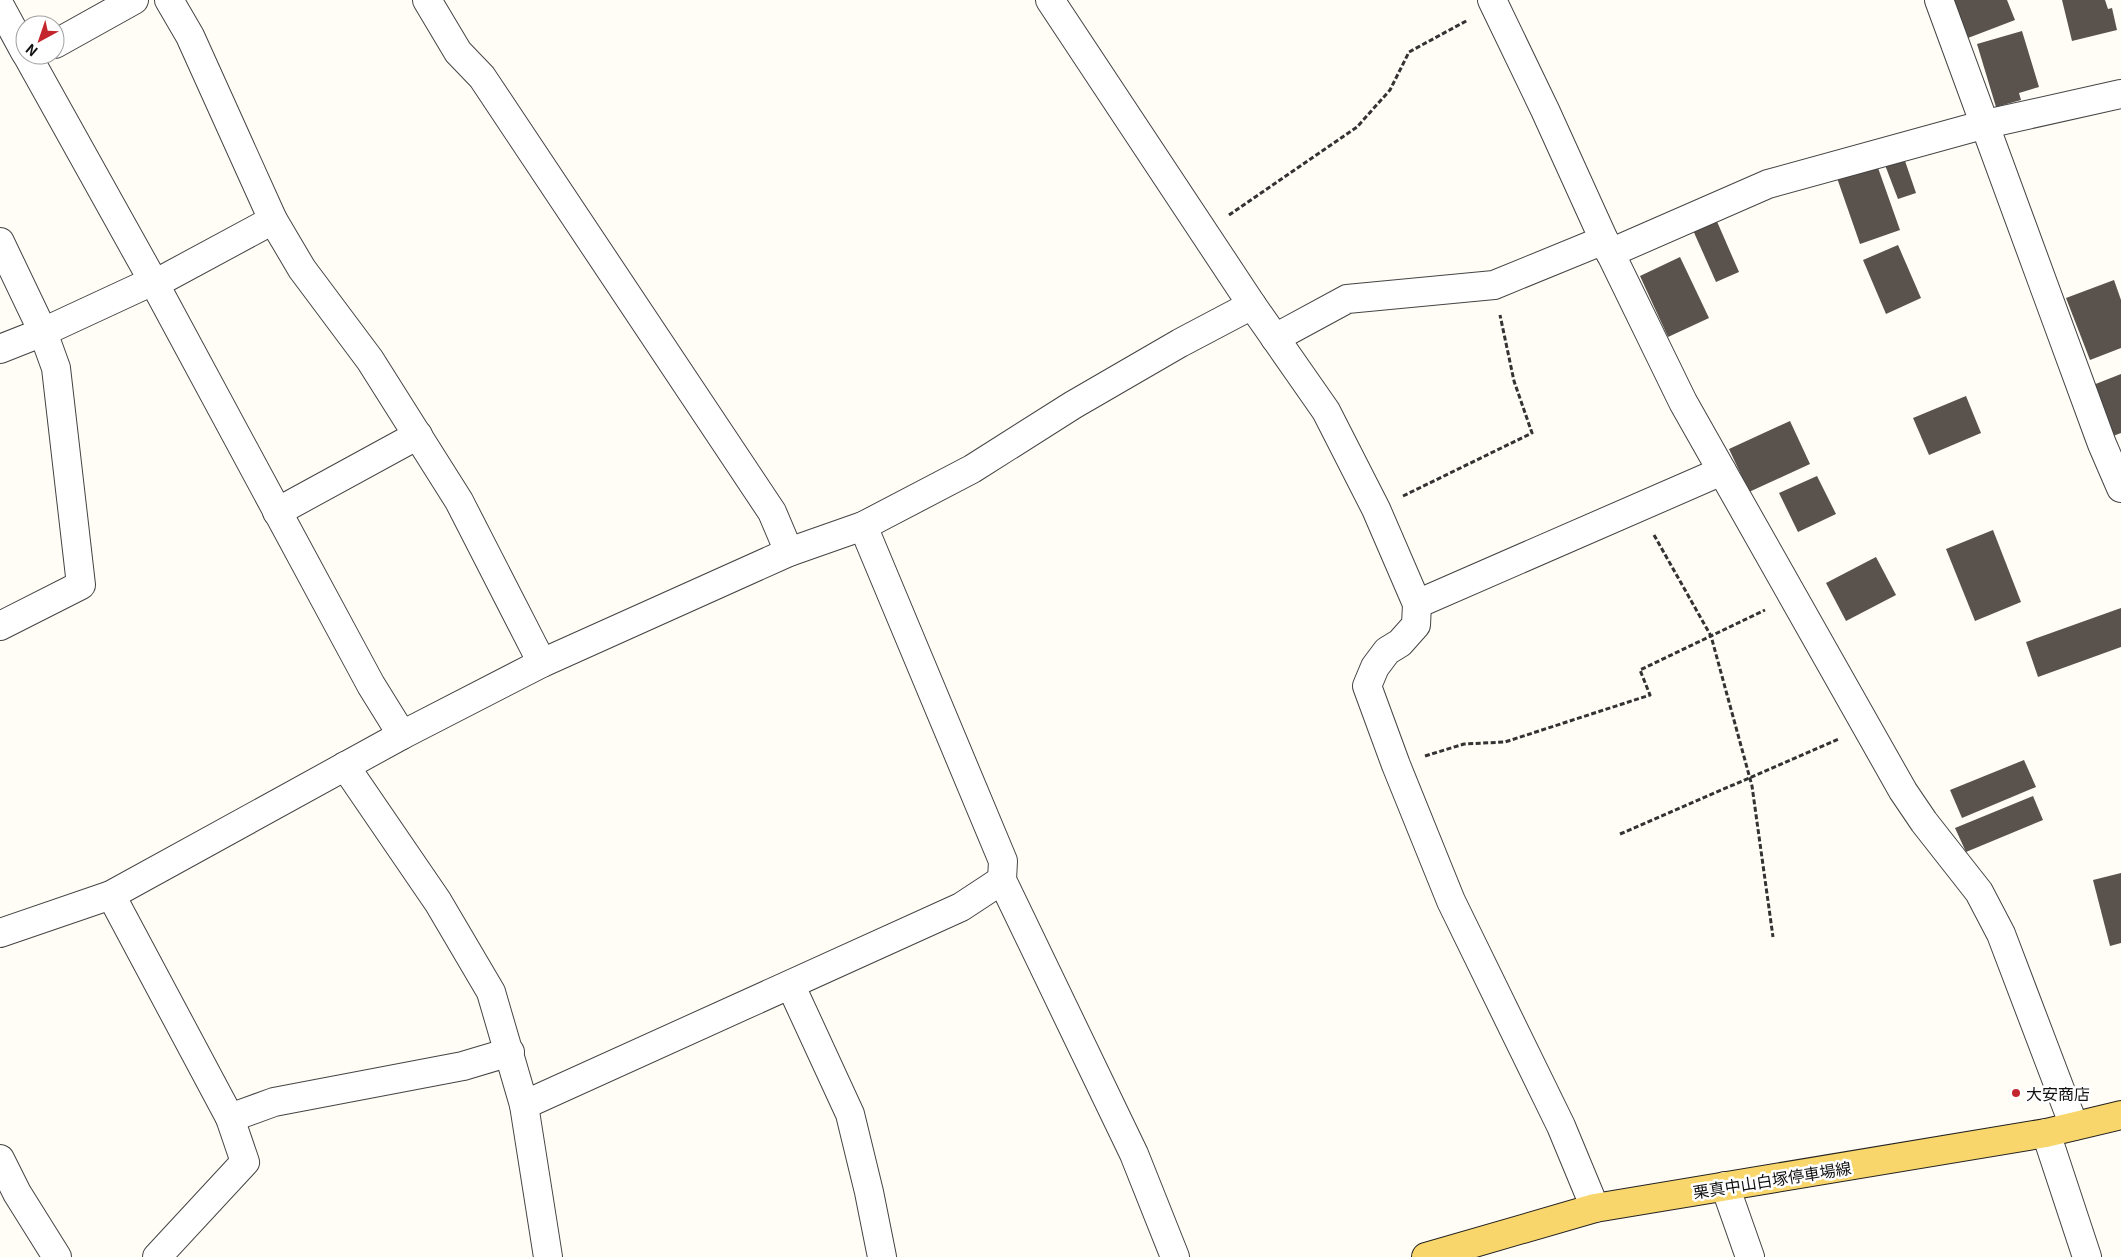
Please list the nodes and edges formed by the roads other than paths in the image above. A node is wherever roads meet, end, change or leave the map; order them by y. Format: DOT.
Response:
graph roads {
  1 [pos="134,0"];
  2 [pos="169,0"];
  3 [pos="427,0"];
  4 [pos="1050,0"];
  5 [pos="1939,0"];
  6 [pos="1493,3"];
  7 [pos="0,6"];
  8 [pos="15,31"];
  9 [pos="65,38"];
  10 [pos="35,65"];
  11 [pos="2121,94"];
  12 [pos="1986,124"];
  13 [pos="273,220"];
  14 [pos="0,242"];
  15 [pos="1607,246"];
  16 [pos="153,280"];
  17 [pos="1252,305"];
  18 [pos="43,332"];
  19 [pos="1275,338"];
  20 [pos="0,349"];
  21 [pos="418,435"];
  22 [pos="1722,471"];
  23 [pos="2121,488"];
  24 [pos="277,512"];
  25 [pos="863,526"];
  26 [pos="789,552"];
  27 [pos="1418,604"];
  28 [pos="2,622"];
  29 [pos="542,663"];
  30 [pos="402,735"];
  31 [pos="345,766"];
  32 [pos="1002,880"];
  33 [pos="111,895"];
  34 [pos="0,933"];
  35 [pos="791,986"];
  36 [pos="510,1052"];
  37 [pos="524,1105"];
  38 [pos="2121,1115"];
  39 [pos="230,1118"];
  40 [pos="2074,1126"];
  41 [pos="2046,1133"];
  42 [pos="0,1159"];
  43 [pos="1725,1186"];
  44 [pos="1595,1208"];
  45 [pos="58,1257"];
  46 [pos="157,1257"];
  47 [pos="548,1257"];
  48 [pos="882,1257"];
  49 [pos="1175,1257"];
  50 [pos="1426,1257"];
  51 [pos="1750,1257"];
  52 [pos="2087,1257"];
  1 -- 9 [label="street"];
  2 -- 13 [label="street"];
  3 -- 26 [label="street"];
  4 -- 17 [label="street"];
  5 -- 12 [label="street"];
  6 -- 15 [label="street"];
  7 -- 8 [label="street"];
  10 -- 16 [label="street"];
  11 -- 12 [label="street"];
  12 -- 15 [label="street"];
  12 -- 23 [label="street"];
  13 -- 16 [label="street"];
  13 -- 21 [label="street"];
  14 -- 18 [label="street"];
  15 -- 19 [label="street"];
  15 -- 22 [label="street"];
  16 -- 18 [label="street"];
  16 -- 24 [label="street"];
  17 -- 19 [label="street"];
  17 -- 25 [label="street"];
  18 -- 20 [label="street"];
  18 -- 28 [label="street"];
  19 -- 27 [label="street"];
  21 -- 24 [label="street"];
  21 -- 29 [label="street"];
  22 -- 27 [label="street"];
  22 -- 40 [label="street"];
  24 -- 30 [label="street"];
  25 -- 26 [label="street"];
  25 -- 32 [label="street"];
  26 -- 29 [label="street"];
  27 -- 44 [label="street"];
  29 -- 30 [label="street"];
  30 -- 31 [label="street"];
  31 -- 33 [label="street"];
  31 -- 36 [label="street"];
  32 -- 35 [label="street"];
  32 -- 49 [label="street"];
  33 -- 34 [label="street"];
  33 -- 39 [label="street"];
  35 -- 37 [label="street"];
  35 -- 48 [label="street"];
  36 -- 37 [label="street"];
  36 -- 39 [label="street"];
  37 -- 47 [label="street"];
  38 -- 40 [label="main road, 栗真中山白塚停車場線"];
  39 -- 46 [label="street"];
  40 -- 41 [label="main road, 栗真中山白塚停車場線"];
  41 -- 43 [label="main road, 栗真中山白塚停車場線"];
  41 -- 52 [label="street"];
  42 -- 45 [label="street"];
  43 -- 44 [label="main road, 栗真中山白塚停車場線"];
  43 -- 51 [label="street"];
  44 -- 50 [label="main road, 栗真中山白塚停車場線"];
}
